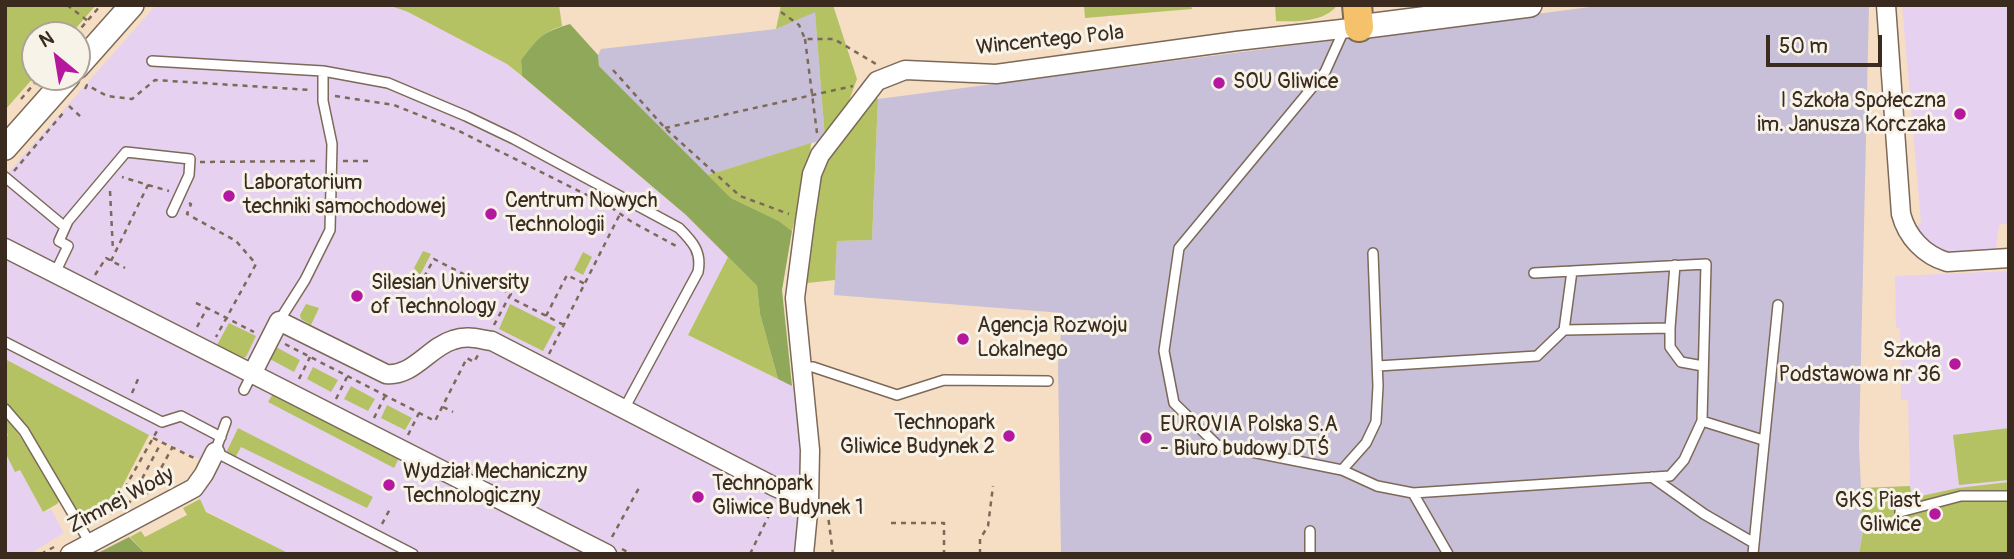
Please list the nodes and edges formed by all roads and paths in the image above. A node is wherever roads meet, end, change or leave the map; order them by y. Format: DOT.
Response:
graph roads {
  1 [pos="67,5"];
  2 [pos="101,5"];
  3 [pos="132,5"];
  4 [pos="1530,5"];
  5 [pos="1886,5"];
  6 [pos="781,12"];
  7 [pos="88,21"];
  8 [pos="1353,21"];
  9 [pos="805,39"];
  10 [pos="91,51"];
  11 [pos="152,61"];
  12 [pos="613,70"];
  13 [pos="323,71"];
  14 [pos="883,78"];
  15 [pos="91,88"];
  16 [pos="67,91"];
  17 [pos="322,92"];
  18 [pos="814,95"];
  19 [pos="81,117"];
  20 [pos="665,128"];
  21 [pos="5,147"];
  22 [pos="820,155"];
  23 [pos="331,161"];
  24 [pos="369,161"];
  25 [pos="190,162"];
  26 [pos="110,171"];
  27 [pos="6,178"];
  28 [pos="148,185"];
  29 [pos="179,197"];
  30 [pos="172,212"];
  31 [pos="620,214"];
  32 [pos="805,220"];
  33 [pos="65,227"];
  34 [pos="9,248"];
  35 [pos="1373,253"];
  36 [pos="114,255"];
  37 [pos="700,258"];
  38 [pos="2009,258"];
  39 [pos="111,261"];
  40 [pos="1675,265"];
  41 [pos="125,268"];
  42 [pos="1572,271"];
  43 [pos="55,273"];
  44 [pos="1534,273"];
  45 [pos="425,277"];
  46 [pos="90,283"];
  47 [pos="584,284"];
  48 [pos="509,297"];
  49 [pos="196,303"];
  50 [pos="1778,305"];
  51 [pos="207,308"];
  52 [pos="546,316"];
  53 [pos="226,318"];
  54 [pos="279,321"];
  55 [pos="564,325"];
  56 [pos="1670,328"];
  57 [pos="1564,330"];
  58 [pos="491,331"];
  59 [pos="260,335"];
  60 [pos="192,336"];
  61 [pos="5,342"];
  62 [pos="211,346"];
  63 [pos="310,357"];
  64 [pos="546,359"];
  65 [pos="1378,366"];
  66 [pos="1703,366"];
  67 [pos="800,367"];
  68 [pos="300,376"];
  69 [pos="347,376"];
  70 [pos="139,377"];
  71 [pos="1048,381"];
  72 [pos="248,382"];
  73 [pos="131,394"];
  74 [pos="338,395"];
  75 [pos="385,396"];
  76 [pos="443,407"];
  77 [pos="5,409"];
  78 [pos="624,409"];
  79 [pos="453,412"];
  80 [pos="419,413"];
  81 [pos="1702,421"];
  82 [pos="226,422"];
  83 [pos="368,430"];
  84 [pos="1763,440"];
  85 [pos="161,443"];
  86 [pos="218,444"];
  87 [pos="172,447"];
  88 [pos="401,448"];
  89 [pos="186,455"];
  90 [pos="1342,470"];
  91 [pos="1652,478"];
  92 [pos="640,486"];
  93 [pos="993,486"];
  94 [pos="1413,493"];
  95 [pos="2009,496"];
  96 [pos="817,497"];
  97 [pos="776,499"];
  98 [pos="391,507"];
  99 [pos="149,512"];
  100 [pos="1900,512"];
  101 [pos="107,520"];
  102 [pos="130,522"];
  103 [pos="891,523"];
  104 [pos="379,529"];
  105 [pos="1310,531"];
  106 [pos="90,543"];
  107 [pos="1754,543"];
  108 [pos="606,553"];
  109 [pos="70,554"];
  110 [pos="413,554"];
  111 [pos="750,554"];
  112 [pos="804,554"];
  113 [pos="833,554"];
  114 [pos="944,554"];
  115 [pos="980,554"];
  116 [pos="1310,554"];
  117 [pos="1448,554"];
  118 [pos="1753,554"];
  1 -- 7 [label="path"];
  2 -- 7 [label="path"];
  3 -- 10 [label="street"];
  4 -- 8 [label="street"];
  5 -- 38 [label="street"];
  6 -- 9 [label="path"];
  8 -- 14 [label="street, Wincentego Pola"];
  8 -- 90 [label="lane"];
  9 -- 14 [label="path"];
  9 -- 18 [label="path"];
  11 -- 13 [label="lane"];
  12 -- 20 [label="path"];
  13 -- 17 [label="lane"];
  13 -- 37 [label="lane"];
  14 -- 18 [label="path"];
  14 -- 22 [label="street"];
  15 -- 17 [label="path"];
  16 -- 21 [label="street"];
  17 -- 23 [label="lane"];
  17 -- 31 [label="path"];
  18 -- 20 [label="path"];
  18 -- 22 [label="path"];
  19 -- 27 [label="path"];
  20 -- 32 [label="path"];
  22 -- 32 [label="street"];
  23 -- 24 [label="path"];
  23 -- 25 [label="path"];
  23 -- 54 [label="lane"];
  25 -- 26 [label="lane"];
  25 -- 29 [label="lane"];
  26 -- 28 [label="path"];
  26 -- 33 [label="lane"];
  26 -- 36 [label="path"];
  27 -- 33 [label="lane"];
  28 -- 29 [label="path"];
  28 -- 36 [label="path"];
  29 -- 30 [label="lane"];
  29 -- 53 [label="path"];
  31 -- 37 [label="path"];
  31 -- 47 [label="path"];
  32 -- 67 [label="street"];
  33 -- 43 [label="lane"];
  34 -- 43 [label="street"];
  35 -- 65 [label="lane"];
  36 -- 39 [label="path"];
  37 -- 78 [label="lane"];
  39 -- 41 [label="path"];
  39 -- 46 [label="path"];
  40 -- 42 [label="lane"];
  40 -- 56 [label="lane"];
  40 -- 66 [label="lane"];
  42 -- 44 [label="lane"];
  42 -- 57 [label="lane"];
  43 -- 72 [label="street"];
  45 -- 48 [label="path"];
  47 -- 52 [label="path"];
  47 -- 55 [label="path"];
  48 -- 52 [label="path"];
  48 -- 58 [label="path"];
  49 -- 51 [label="path"];
  50 -- 84 [label="lane"];
  51 -- 53 [label="path"];
  51 -- 60 [label="path"];
  52 -- 55 [label="path"];
  53 -- 59 [label="path"];
  53 -- 62 [label="path"];
  54 -- 72 [label="street"];
  54 -- 78 [label="street"];
  55 -- 64 [label="path"];
  56 -- 57 [label="lane"];
  56 -- 66 [label="lane"];
  57 -- 65 [label="lane"];
  61 -- 86 [label="lane"];
  63 -- 68 [label="path"];
  65 -- 90 [label="lane"];
  66 -- 81 [label="lane"];
  67 -- 71 [label="lane"];
  67 -- 96 [label="street"];
  69 -- 74 [label="path"];
  70 -- 73 [label="path"];
  72 -- 83 [label="street"];
  75 -- 83 [label="path"];
  76 -- 79 [label="path"];
  77 -- 106 [label="lane"];
  78 -- 96 [label="street"];
  80 -- 88 [label="path"];
  81 -- 84 [label="lane"];
  81 -- 91 [label="lane"];
  82 -- 86 [label="lane"];
  83 -- 88 [label="street"];
  84 -- 107 [label="lane"];
  85 -- 87 [label="path"];
  85 -- 101 [label="path"];
  85 -- 102 [label="path"];
  86 -- 99 [label="street, Zimnej Wody"];
  86 -- 110 [label="lane"];
  87 -- 89 [label="path"];
  87 -- 99 [label="path"];
  88 -- 108 [label="street"];
  90 -- 94 [label="lane"];
  91 -- 94 [label="lane"];
  91 -- 107 [label="lane"];
  92 -- 108 [label="path"];
  93 -- 115 [label="path"];
  94 -- 117 [label="lane"];
  95 -- 100 [label="lane"];
  96 -- 112 [label="street"];
  96 -- 113 [label="path"];
  97 -- 111 [label="path"];
  98 -- 104 [label="path"];
  99 -- 102 [label="street, Zimnej Wody"];
  102 -- 106 [label="street, Zimnej Wody"];
  103 -- 114 [label="path"];
  105 -- 116 [label="lane"];
  106 -- 109 [label="street, Zimnej Wody"];
  107 -- 118 [label="lane"];
}
